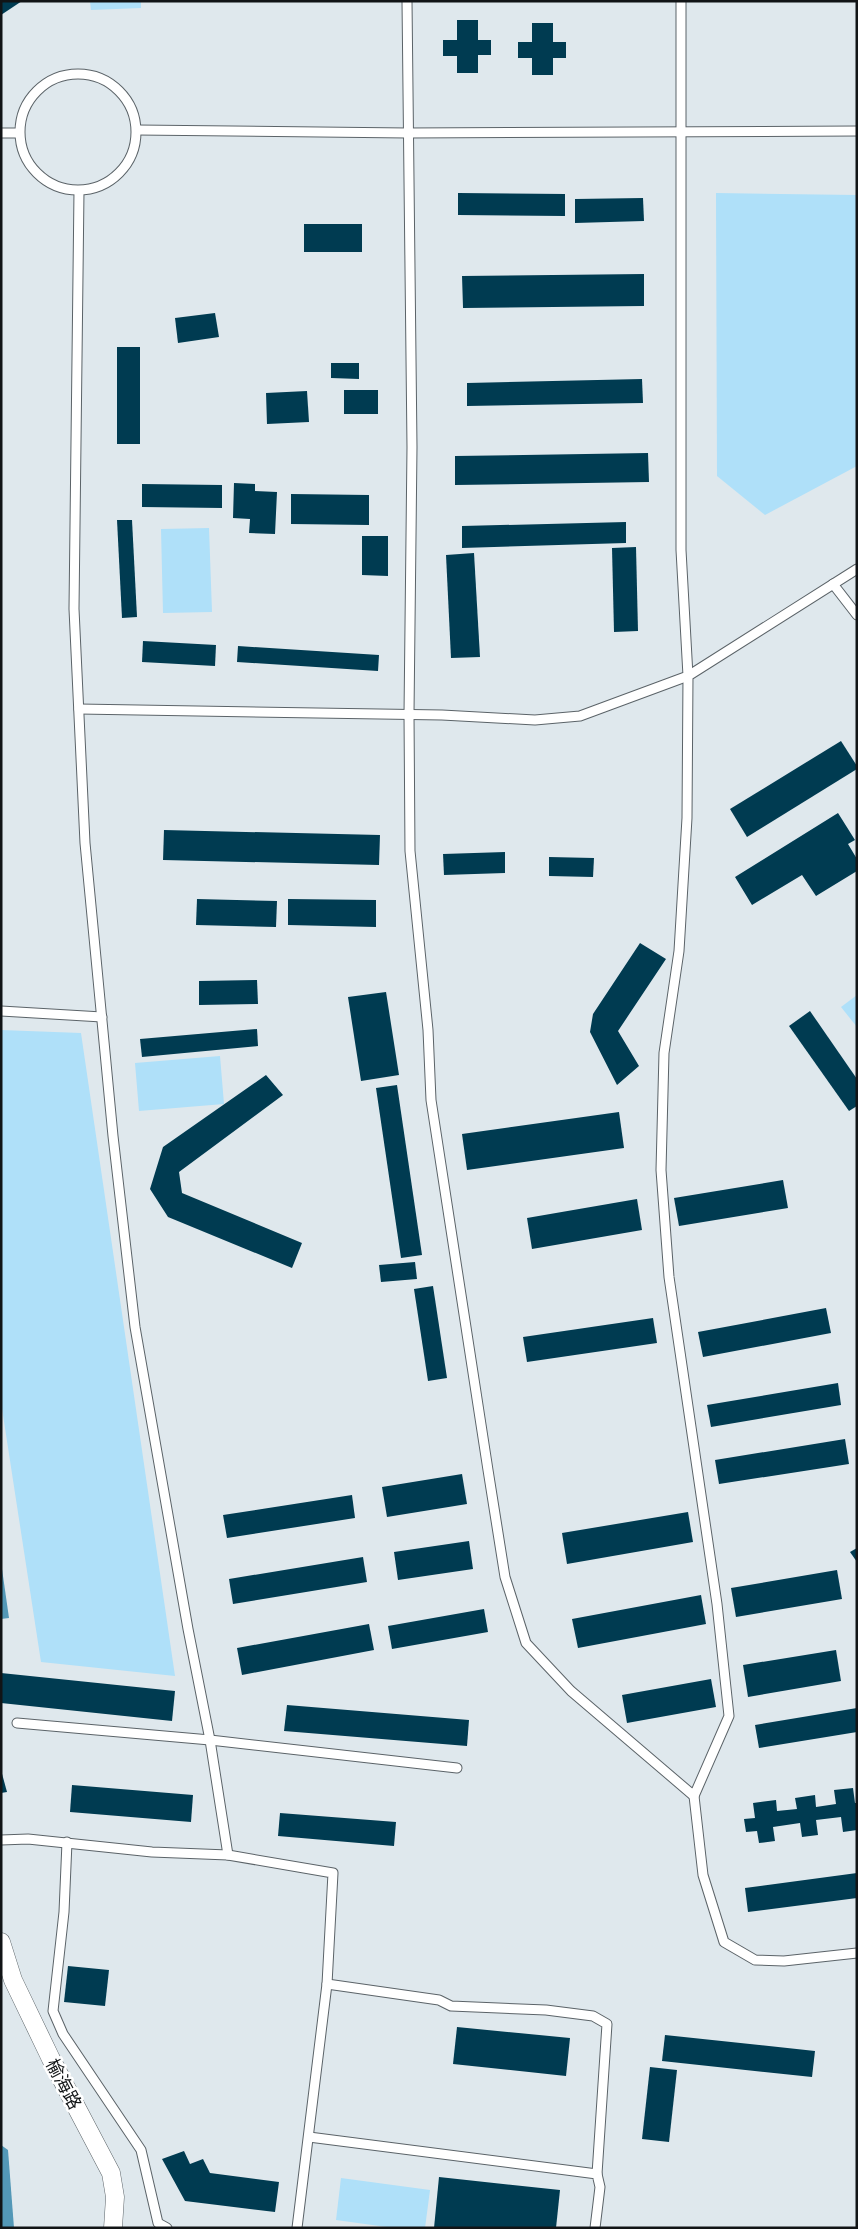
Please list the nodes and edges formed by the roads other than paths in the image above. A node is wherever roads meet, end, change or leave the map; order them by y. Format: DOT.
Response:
graph roads {
  1 [pos="407,1"];
  2 [pos="681,1"];
  3 [pos="137,130"];
  4 [pos="683,132"];
  5 [pos="857,132"];
  6 [pos="1,133"];
  7 [pos="19,133"];
  8 [pos="407,133"];
  9 [pos="79,190"];
  10 [pos="857,569"];
  11 [pos="833,584"];
  12 [pos="857,615"];
  13 [pos="688,676"];
  14 [pos="79,709"];
  15 [pos="409,714"];
  16 [pos="1,1011"];
  17 [pos="102,1017"];
  18 [pos="17,1723"];
  19 [pos="210,1740"];
  20 [pos="457,1768"];
  21 [pos="694,1796"];
  22 [pos="1,1840"];
  23 [pos="67,1842"];
  24 [pos="228,1855"];
  25 [pos="1,1942"];
  26 [pos="857,1953"];
  27 [pos="327,1984"];
  28 [pos="309,2137"];
  29 [pos="597,2174"];
  30 [pos="157,2225"];
  31 [pos="112,2228"];
  32 [pos="167,2228"];
  33 [pos="297,2228"];
  34 [pos="596,2228"];
  1 -- 8 [label="lane"];
  2 -- 4 [label="lane"];
  3 -- 7 [label="lane"];
  3 -- 8 [label="lane"];
  3 -- 9 [label="lane"];
  4 -- 5 [label="lane"];
  4 -- 8 [label="lane"];
  4 -- 13 [label="lane"];
  6 -- 7 [label="lane"];
  7 -- 9 [label="lane"];
  8 -- 15 [label="lane"];
  9 -- 14 [label="lane"];
  10 -- 11 [label="lane"];
  11 -- 12 [label="lane"];
  11 -- 13 [label="lane"];
  13 -- 15 [label="lane"];
  13 -- 21 [label="lane"];
  14 -- 15 [label="lane"];
  14 -- 17 [label="lane"];
  15 -- 21 [label="lane"];
  16 -- 17 [label="lane"];
  17 -- 19 [label="lane"];
  18 -- 19 [label="lane"];
  19 -- 20 [label="lane"];
  19 -- 24 [label="lane"];
  21 -- 26 [label="lane"];
  22 -- 23 [label="lane"];
  23 -- 24 [label="lane"];
  23 -- 30 [label="lane"];
  24 -- 27 [label="lane"];
  25 -- 31 [label="street, 榆海路"];
  27 -- 28 [label="lane"];
  27 -- 29 [label="lane"];
  28 -- 29 [label="lane"];
  28 -- 33 [label="lane"];
  29 -- 34 [label="lane"];
  30 -- 32 [label="lane"];
}
